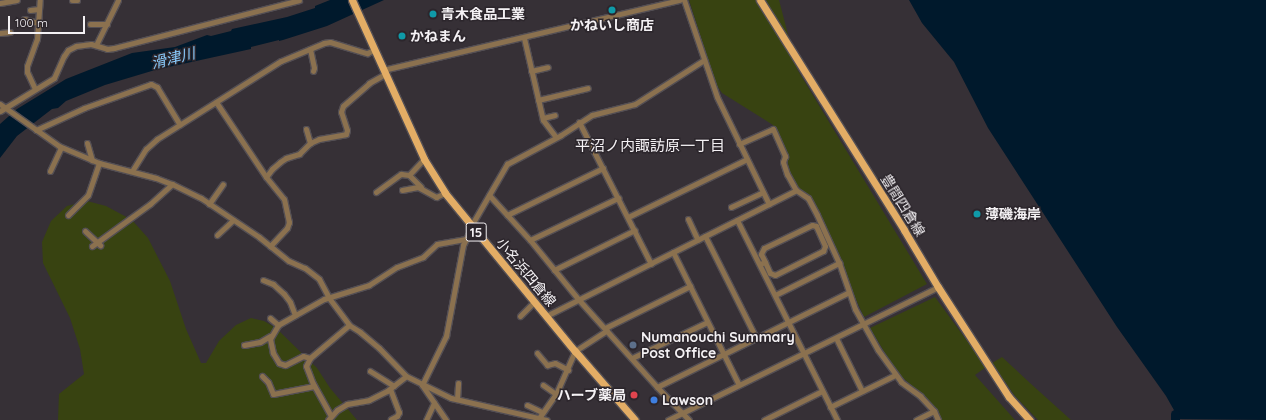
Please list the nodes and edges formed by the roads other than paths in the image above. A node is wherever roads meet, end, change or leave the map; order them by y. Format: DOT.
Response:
graph roads {
  1 [pos="17,0"];
  2 [pos="40,0"];
  3 [pos="72,0"];
  4 [pos="78,0"];
  5 [pos="118,0"];
  6 [pos="300,0"];
  7 [pos="352,0"];
  8 [pos="680,0"];
  9 [pos="684,0"];
  10 [pos="760,0"];
  11 [pos="0,3"];
  12 [pos="39,9"];
  13 [pos="30,10"];
  14 [pos="24,20"];
  15 [pos="38,23"];
  16 [pos="90,24"];
  17 [pos="107,24"];
  18 [pos="10,32"];
  19 [pos="0,33"];
  20 [pos="524,38"];
  21 [pos="96,45"];
  22 [pos="310,48"];
  23 [pos="374,50"];
  24 [pos="704,60"];
  25 [pos="548,67"];
  26 [pos="313,71"];
  27 [pos="531,71"];
  28 [pos="384,72"];
  29 [pos="588,88"];
  30 [pos="35,89"];
  31 [pos="538,100"];
  32 [pos="216,102"];
  33 [pos="0,104"];
  34 [pos="6,108"];
  35 [pos="0,111"];
  36 [pos="554,115"];
  37 [pos="543,118"];
  38 [pos="579,122"];
  39 [pos="180,124"];
  40 [pos="35,129"];
  41 [pos="306,129"];
  42 [pos="556,137"];
  43 [pos="87,143"];
  44 [pos="310,143"];
  45 [pos="740,144"];
  46 [pos="61,147"];
  47 [pos="424,159"];
  48 [pos="747,159"];
  49 [pos="92,160"];
  50 [pos="99,163"];
  51 [pos="603,168"];
  52 [pos="50,171"];
  53 [pos="132,171"];
  54 [pos="409,175"];
  55 [pos="266,177"];
  56 [pos="172,184"];
  57 [pos="223,184"];
  58 [pos="422,188"];
  59 [pos="402,190"];
  60 [pos="796,190"];
  61 [pos="376,192"];
  62 [pos="763,192"];
  63 [pos="445,193"];
  64 [pos="489,195"];
  65 [pos="618,198"];
  66 [pos="210,204"];
  67 [pos="769,204"];
  68 [pos="731,207"];
  69 [pos="507,215"];
  70 [pos="68,216"];
  71 [pos="628,217"];
  72 [pos="688,219"];
  73 [pos="233,220"];
  74 [pos="737,220"];
  75 [pos="473,228"];
  76 [pos="635,230"];
  77 [pos="85,231"];
  78 [pos="217,235"];
  79 [pos="705,236"];
  80 [pos="465,239"];
  81 [pos="530,240"];
  82 [pos="698,240"];
  83 [pos="99,244"];
  84 [pos="92,246"];
  85 [pos="270,246"];
  86 [pos="673,252"];
  87 [pos="765,262"];
  88 [pos="839,263"];
  89 [pos="651,264"];
  90 [pos="760,264"];
  91 [pos="554,270"];
  92 [pos="264,280"];
  93 [pos="690,286"];
  94 [pos="938,288"];
  95 [pos="849,292"];
  96 [pos="775,295"];
  97 [pos="329,298"];
  98 [pos="579,300"];
  99 [pos="534,302"];
  100 [pos="295,315"];
  101 [pos="520,316"];
  102 [pos="546,316"];
  103 [pos="270,318"];
  104 [pos="707,322"];
  105 [pos="788,322"];
  106 [pos="864,324"];
  107 [pos="278,325"];
  108 [pos="349,325"];
  109 [pos="606,329"];
  110 [pos="270,336"];
  111 [pos="756,338"];
  112 [pos="836,338"];
  113 [pos="244,345"];
  114 [pos="575,351"];
  115 [pos="537,353"];
  116 [pos="804,353"];
  117 [pos="723,354"];
  118 [pos="310,358"];
  119 [pos="632,358"];
  120 [pos="568,370"];
  121 [pos="370,371"];
  122 [pos="896,375"];
  123 [pos="262,376"];
  124 [pos="406,376"];
  125 [pos="458,383"];
  126 [pos="422,385"];
  127 [pos="543,385"];
  128 [pos="739,385"];
  129 [pos="314,386"];
  130 [pos="657,387"];
  131 [pos="392,388"];
  132 [pos="822,391"];
  133 [pos="862,391"];
  134 [pos="556,394"];
  135 [pos="457,399"];
  136 [pos="434,403"];
  137 [pos="527,405"];
  138 [pos="830,407"];
  139 [pos="934,411"];
  140 [pos="542,412"];
  141 [pos="681,414"];
  142 [pos="329,418"];
  143 [pos="391,419"];
  144 [pos="542,419"];
  145 [pos="426,420"];
  146 [pos="446,420"];
  147 [pos="636,420"];
  148 [pos="668,420"];
  149 [pos="689,420"];
  150 [pos="764,420"];
  151 [pos="837,420"];
  152 [pos="916,420"];
  153 [pos="938,420"];
  154 [pos="1030,420"];
  1 -- 11 [label="street"];
  2 -- 12 [label="street"];
  3 -- 4 [label="street"];
  5 -- 17 [label="street"];
  6 -- 21 [label="street"];
  7 -- 23 [label="main road, 小名浜四倉線 / 15"];
  8 -- 20 [label="street"];
  9 -- 24 [label="street"];
  10 -- 94 [label="main road, 豊間四倉線"];
  12 -- 13 [label="street"];
  12 -- 15 [label="street"];
  14 -- 15 [label="street"];
  15 -- 30 [label="street"];
  16 -- 17 [label="street"];
  17 -- 21 [label="street"];
  18 -- 19 [label="street"];
  20 -- 27 [label="street"];
  20 -- 28 [label="street"];
  21 -- 30 [label="street"];
  22 -- 23 [label="street"];
  22 -- 26 [label="street"];
  22 -- 32 [label="street"];
  23 -- 28 [label="main road, 小名浜四倉線 / 15"];
  24 -- 38 [label="street"];
  24 -- 45 [label="street"];
  25 -- 27 [label="street"];
  27 -- 31 [label="street"];
  28 -- 44 [label="street"];
  28 -- 47 [label="main road, 小名浜四倉線 / 15"];
  29 -- 31 [label="street"];
  30 -- 34 [label="street"];
  31 -- 37 [label="street"];
  32 -- 39 [label="street"];
  32 -- 55 [label="street"];
  33 -- 34 [label="street"];
  34 -- 35 [label="street"];
  34 -- 40 [label="street"];
  36 -- 37 [label="street"];
  37 -- 42 [label="street"];
  38 -- 42 [label="street"];
  38 -- 51 [label="street"];
  39 -- 40 [label="street"];
  39 -- 53 [label="street"];
  40 -- 46 [label="street"];
  41 -- 44 [label="street"];
  42 -- 64 [label="street"];
  43 -- 49 [label="street"];
  44 -- 55 [label="street"];
  45 -- 48 [label="street"];
  45 -- 60 [label="street"];
  46 -- 49 [label="street"];
  46 -- 52 [label="street"];
  47 -- 54 [label="street"];
  47 -- 63 [label="main road, 小名浜四倉線 / 15"];
  48 -- 62 [label="street"];
  48 -- 71 [label="street"];
  49 -- 50 [label="street"];
  50 -- 53 [label="street"];
  50 -- 70 [label="street"];
  51 -- 65 [label="street"];
  51 -- 69 [label="street"];
  53 -- 56 [label="street"];
  54 -- 58 [label="street"];
  54 -- 61 [label="street"];
  55 -- 85 [label="street"];
  56 -- 66 [label="street"];
  56 -- 83 [label="street"];
  57 -- 66 [label="street"];
  58 -- 59 [label="street"];
  58 -- 63 [label="street"];
  60 -- 67 [label="street"];
  60 -- 88 [label="street"];
  62 -- 67 [label="street"];
  62 -- 68 [label="street"];
  63 -- 75 [label="main road, 小名浜四倉線 / 15"];
  64 -- 69 [label="street"];
  64 -- 75 [label="street"];
  65 -- 71 [label="street"];
  65 -- 81 [label="street"];
  66 -- 73 [label="street"];
  67 -- 74 [label="street"];
  69 -- 81 [label="street"];
  71 -- 76 [label="street"];
  72 -- 82 [label="street"];
  73 -- 78 [label="street"];
  73 -- 85 [label="street"];
  74 -- 79 [label="street"];
  74 -- 90 [label="street"];
  75 -- 80 [label="street"];
  75 -- 99 [label="main road, 小名浜四倉線 / 15"];
  76 -- 89 [label="street"];
  76 -- 91 [label="street"];
  77 -- 83 [label="street"];
  79 -- 82 [label="street"];
  79 -- 111 [label="street"];
  80 -- 97 [label="street"];
  80 -- 126 [label="street"];
  81 -- 91 [label="street"];
  82 -- 86 [label="street"];
  83 -- 84 [label="street"];
  85 -- 97 [label="street"];
  86 -- 89 [label="street"];
  86 -- 93 [label="street"];
  87 -- 87 [label="street"];
  87 -- 90 [label="street"];
  88 -- 95 [label="street"];
  88 -- 96 [label="street"];
  89 -- 98 [label="street"];
  90 -- 96 [label="street"];
  91 -- 98 [label="street"];
  92 -- 100 [label="street"];
  93 -- 104 [label="street"];
  93 -- 109 [label="street"];
  94 -- 106 [label="street"];
  94 -- 154 [label="main road, 豊間四倉線"];
  95 -- 105 [label="street"];
  95 -- 106 [label="street"];
  96 -- 105 [label="street"];
  97 -- 100 [label="street"];
  97 -- 108 [label="street"];
  98 -- 102 [label="street"];
  98 -- 109 [label="street"];
  99 -- 101 [label="street"];
  99 -- 102 [label="main road, 小名浜四倉線 / 15"];
  100 -- 107 [label="street"];
  102 -- 114 [label="main road, 小名浜四倉線 / 15"];
  103 -- 107 [label="street"];
  104 -- 117 [label="street"];
  104 -- 119 [label="street"];
  105 -- 111 [label="street"];
  105 -- 116 [label="street"];
  106 -- 112 [label="street"];
  106 -- 122 [label="street"];
  107 -- 110 [label="street"];
  108 -- 118 [label="street"];
  108 -- 124 [label="street"];
  109 -- 114 [label="street"];
  109 -- 119 [label="street"];
  110 -- 113 [label="street"];
  110 -- 118 [label="street"];
  111 -- 117 [label="street"];
  112 -- 116 [label="street"];
  112 -- 133 [label="street"];
  114 -- 120 [label="street"];
  114 -- 147 [label="main road, 小名浜四倉線 / 15"];
  115 -- 120 [label="street"];
  116 -- 128 [label="street"];
  116 -- 132 [label="street"];
  117 -- 128 [label="street"];
  117 -- 130 [label="street"];
  118 -- 129 [label="street"];
  119 -- 130 [label="street"];
  120 -- 134 [label="street"];
  121 -- 131 [label="street"];
  122 -- 133 [label="street"];
  122 -- 139 [label="street"];
  123 -- 129 [label="street"];
  124 -- 126 [label="street"];
  124 -- 131 [label="street"];
  125 -- 135 [label="street"];
  126 -- 135 [label="street"];
  126 -- 136 [label="street"];
  127 -- 134 [label="street"];
  128 -- 141 [label="street"];
  129 -- 142 [label="street"];
  130 -- 141 [label="street"];
  131 -- 142 [label="street"];
  131 -- 143 [label="street"];
  132 -- 138 [label="street"];
  132 -- 150 [label="street"];
  133 -- 138 [label="street"];
  134 -- 140 [label="street"];
  135 -- 144 [label="street"];
  136 -- 145 [label="street"];
  136 -- 146 [label="street"];
  137 -- 140 [label="street"];
  138 -- 151 [label="street"];
  139 -- 152 [label="street"];
  139 -- 153 [label="street"];
  140 -- 144 [label="street"];
  141 -- 148 [label="street"];
  141 -- 149 [label="street"];
}
